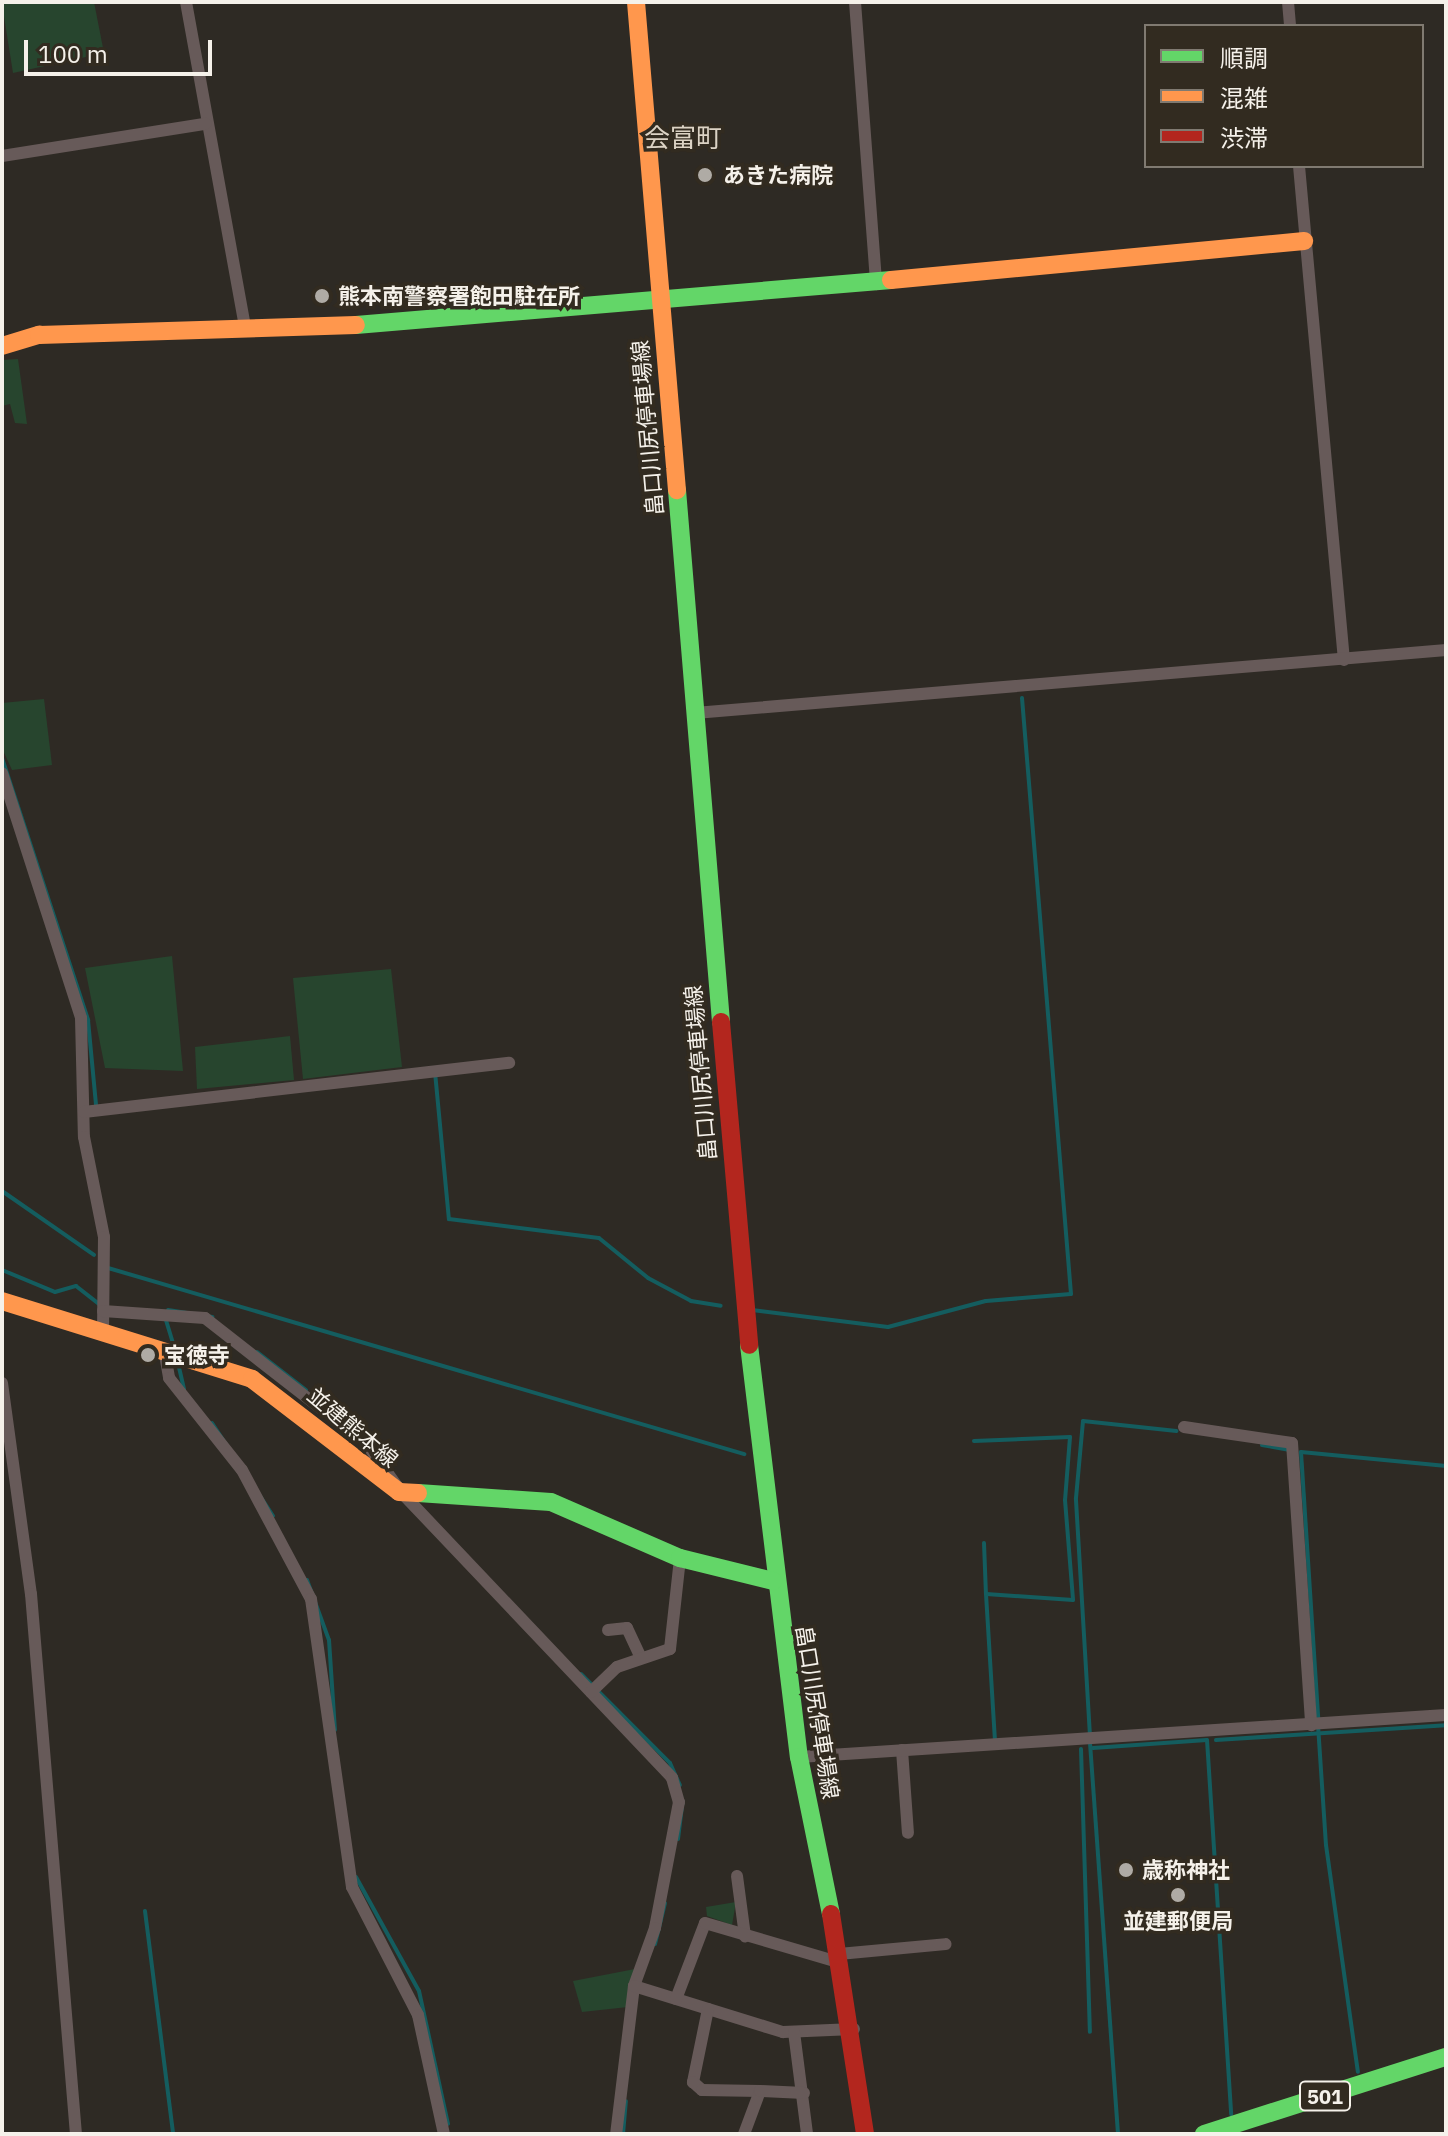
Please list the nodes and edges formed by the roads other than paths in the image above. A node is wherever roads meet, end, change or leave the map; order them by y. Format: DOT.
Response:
graph roads {
  1 [pos="186,2"];
  2 [pos="636,2"];
  3 [pos="855,2"];
  4 [pos="1288,2"];
  5 [pos="1290,24"];
  6 [pos="205,124"];
  7 [pos="2,156"];
  8 [pos="1299,168"];
  9 [pos="1304,241"];
  10 [pos="876,284"];
  11 [pos="660,299"];
  12 [pos="246,331"];
  13 [pos="2,346"];
  14 [pos="1446,650"];
  15 [pos="1344,660"];
  16 [pos="695,713"];
  17 [pos="2,773"];
  18 [pos="509,1063"];
  19 [pos="84,1112"];
  20 [pos="2,1301"];
  21 [pos="103,1306"];
  22 [pos="103,1332"];
  23 [pos="164,1349"];
  24 [pos="2,1383"];
  25 [pos="1184,1427"];
  26 [pos="401,1492"];
  27 [pos="680,1558"];
  28 [pos="773,1581"];
  29 [pos="608,1630"];
  30 [pos="641,1658"];
  31 [pos="591,1692"];
  32 [pos="1446,1715"];
  33 [pos="1311,1725"];
  34 [pos="902,1750"];
  35 [pos="799,1757"];
  36 [pos="908,1833"];
  37 [pos="737,1876"];
  38 [pos="745,1936"];
  39 [pos="946,1944"];
  40 [pos="840,1959"];
  41 [pos="639,1988"];
  42 [pos="676,1999"];
  43 [pos="708,2009"];
  44 [pos="854,2029"];
  45 [pos="794,2032"];
  46 [pos="1446,2057"];
  47 [pos="760,2091"];
  48 [pos="804,2093"];
  49 [pos="76,2134"];
  50 [pos="444,2134"];
  51 [pos="616,2134"];
  52 [pos="744,2134"];
  53 [pos="807,2134"];
  54 [pos="865,2134"];
  55 [pos="1204,2134"];
  1 -- 6 [label="street"];
  2 -- 11 [label="main road, 畠口川尻停車場線"];
  3 -- 10 [label="street"];
  4 -- 5 [label="street"];
  6 -- 7 [label="street"];
  6 -- 12 [label="street"];
  8 -- 9 [label="street"];
  9 -- 10 [label="main road"];
  9 -- 15 [label="street"];
  10 -- 11 [label="main road"];
  11 -- 12 [label="main road"];
  11 -- 16 [label="main road, 畠口川尻停車場線"];
  12 -- 13 [label="main road"];
  14 -- 15 [label="street"];
  15 -- 16 [label="street"];
  16 -- 28 [label="main road, 畠口川尻停車場線"];
  17 -- 19 [label="street"];
  18 -- 19 [label="street"];
  19 -- 21 [label="street"];
  20 -- 22 [label="main road, 並建熊本線"];
  21 -- 22 [label="street"];
  21 -- 26 [label="street"];
  22 -- 23 [label="main road, 並建熊本線"];
  23 -- 26 [label="main road, 並建熊本線"];
  23 -- 50 [label="street"];
  24 -- 49 [label="street"];
  25 -- 33 [label="street"];
  26 -- 27 [label="main road, 並建熊本線"];
  26 -- 31 [label="street"];
  27 -- 28 [label="main road, 並建熊本線"];
  27 -- 30 [label="street"];
  28 -- 35 [label="main road, 畠口川尻停車場線"];
  29 -- 30 [label="street"];
  30 -- 31 [label="street"];
  31 -- 41 [label="street"];
  32 -- 33 [label="street"];
  33 -- 34 [label="street"];
  34 -- 35 [label="street"];
  34 -- 36 [label="street"];
  35 -- 40 [label="main road, 畠口川尻停車場線"];
  37 -- 38 [label="street"];
  38 -- 40 [label="street"];
  38 -- 42 [label="street"];
  39 -- 40 [label="street"];
  40 -- 44 [label="main road, 畠口川尻停車場線"];
  41 -- 42 [label="street"];
  41 -- 51 [label="street"];
  42 -- 43 [label="street"];
  43 -- 45 [label="street"];
  43 -- 47 [label="street"];
  44 -- 45 [label="street"];
  44 -- 54 [label="main road, 畠口川尻停車場線"];
  45 -- 48 [label="street"];
  46 -- 55 [label="main road, 501"];
  47 -- 48 [label="street"];
  47 -- 52 [label="street"];
  48 -- 53 [label="street"];
}
